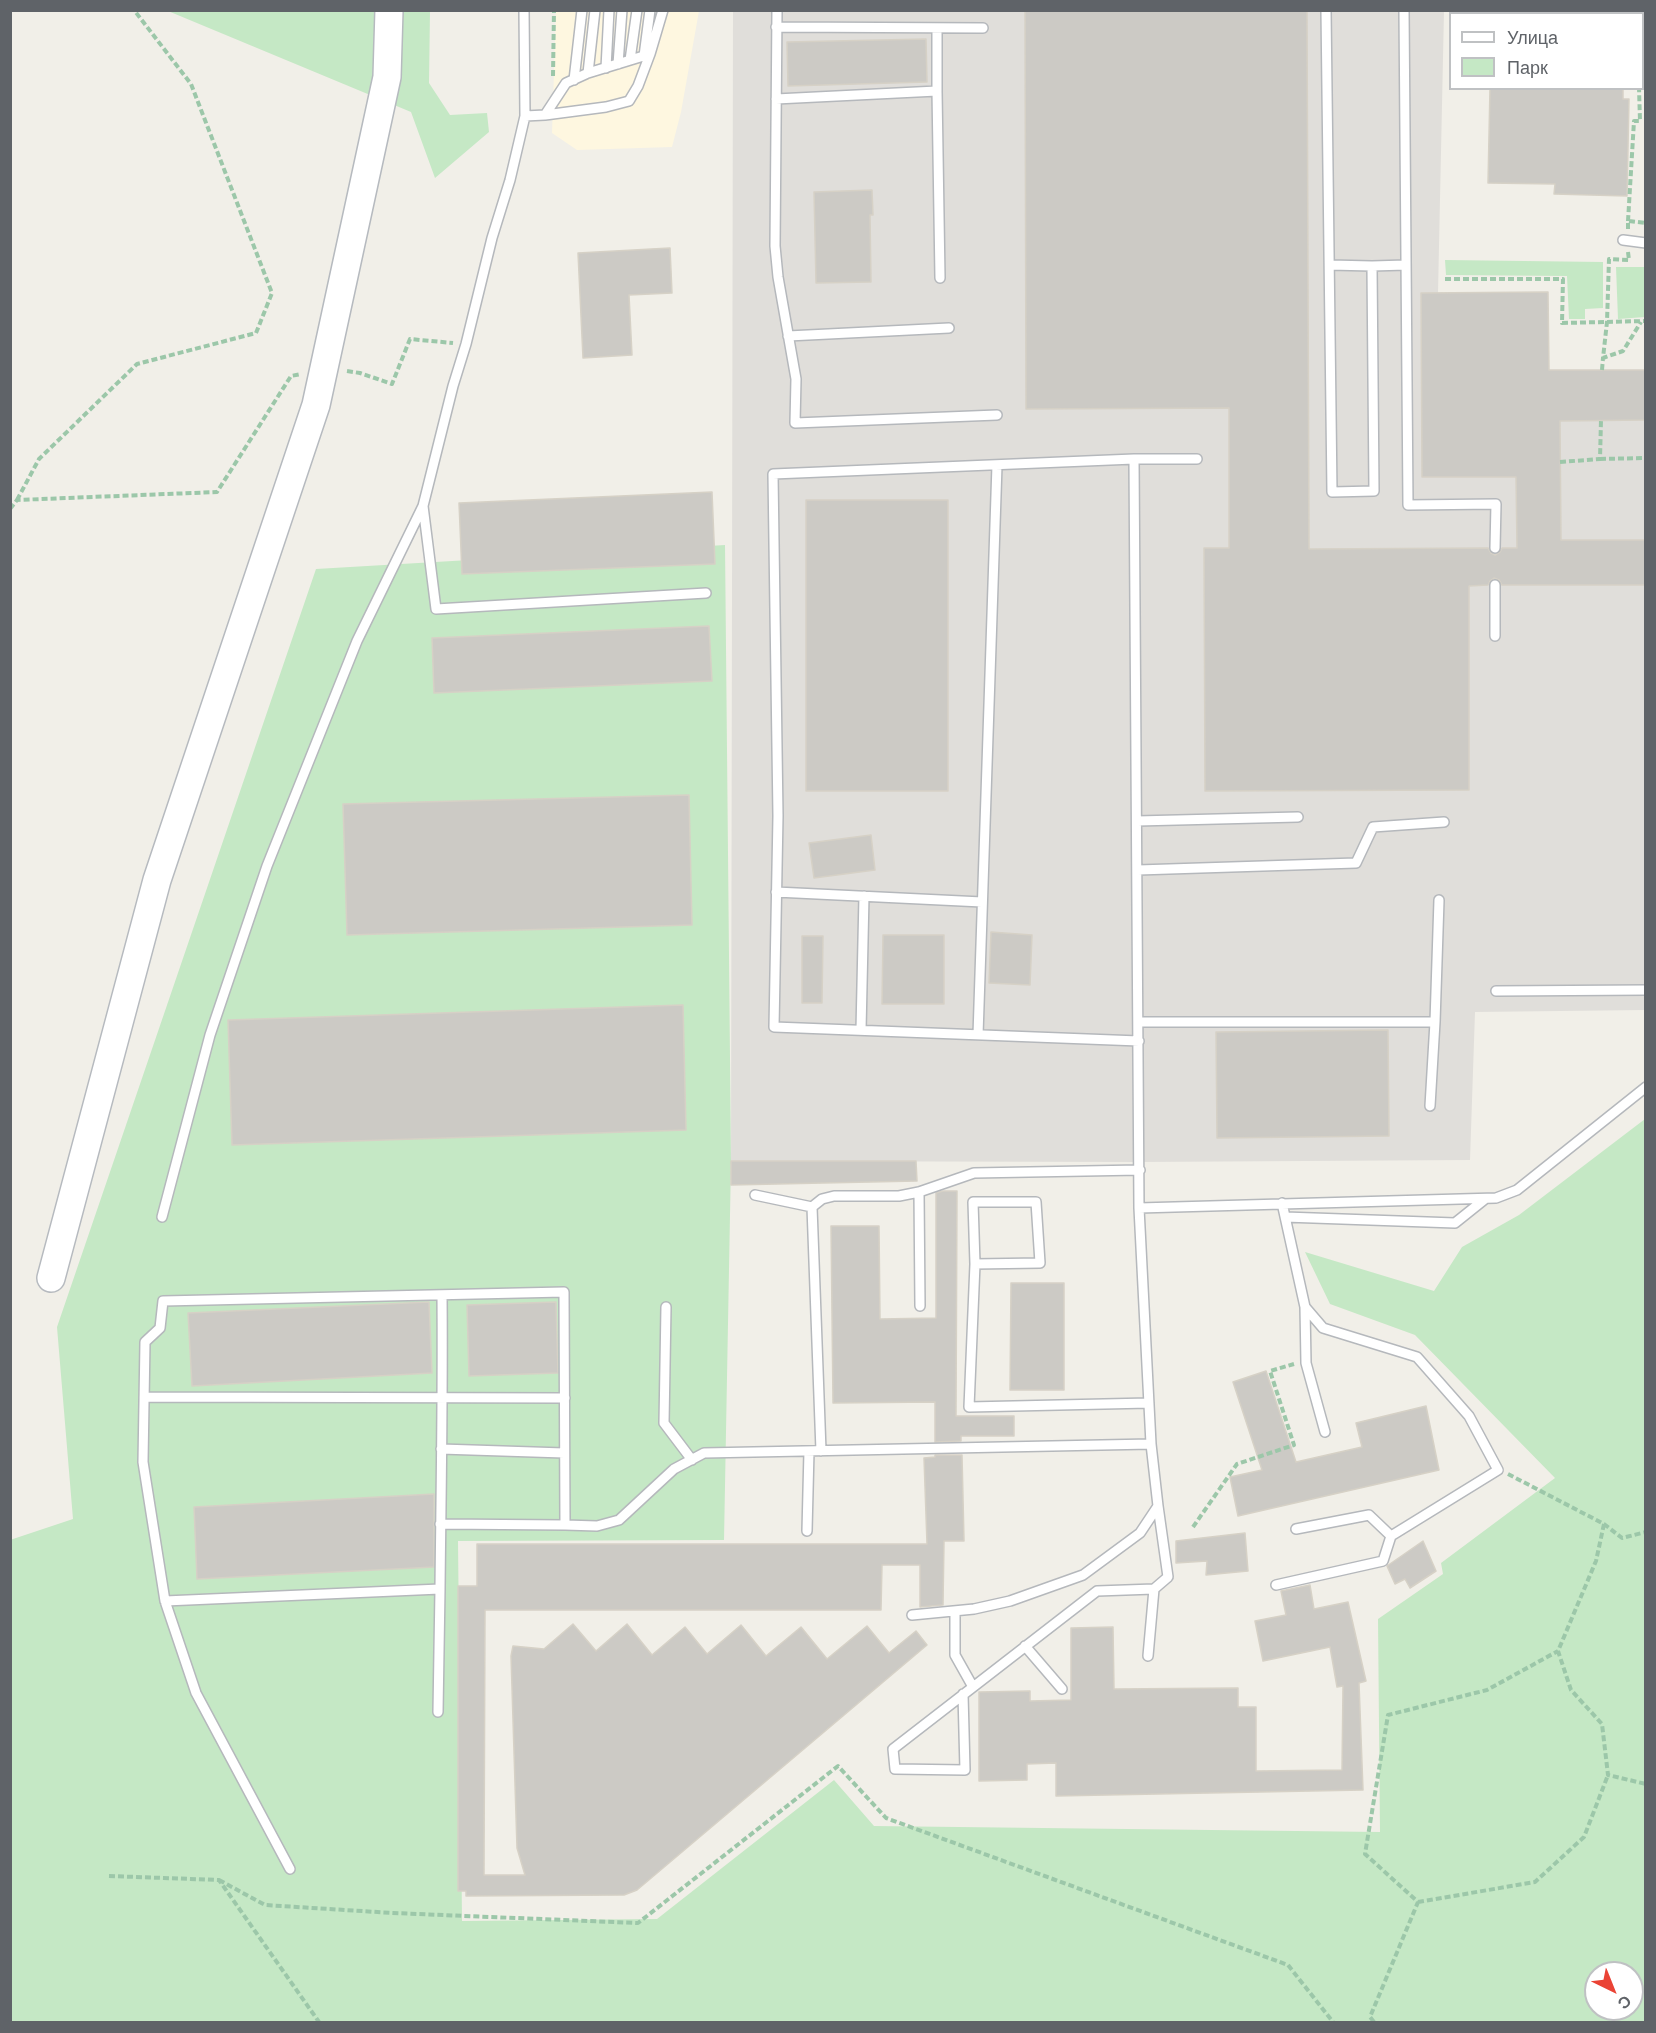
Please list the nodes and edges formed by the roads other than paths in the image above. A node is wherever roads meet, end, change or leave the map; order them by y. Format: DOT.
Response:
graph roads {
  1 [pos="389,10"];
  2 [pos="524,10"];
  3 [pos="582,10"];
  4 [pos="595,10"];
  5 [pos="609,10"];
  6 [pos="622,10"];
  7 [pos="637,10"];
  8 [pos="650,10"];
  9 [pos="663,10"];
  10 [pos="777,10"];
  11 [pos="1326,10"];
  12 [pos="1404,10"];
  13 [pos="776,27"];
  14 [pos="937,28"];
  15 [pos="984,28"];
  16 [pos="647,55"];
  17 [pos="630,60"];
  18 [pos="618,64"];
  19 [pos="606,69"];
  20 [pos="588,73"];
  21 [pos="574,80"];
  22 [pos="936,91"];
  23 [pos="776,99"];
  24 [pos="545,115"];
  25 [pos="525,116"];
  26 [pos="1625,241"];
  27 [pos="1646,243"];
  28 [pos="1406,265"];
  29 [pos="1330,266"];
  30 [pos="1372,266"];
  31 [pos="940,278"];
  32 [pos="949,328"];
  33 [pos="788,336"];
  34 [pos="997,415"];
  35 [pos="1134,459"];
  36 [pos="1197,459"];
  37 [pos="997,465"];
  38 [pos="423,506"];
  39 [pos="1495,548"];
  40 [pos="1495,585"];
  41 [pos="706,593"];
  42 [pos="1495,636"];
  43 [pos="1298,817"];
  44 [pos="1137,821"];
  45 [pos="1444,822"];
  46 [pos="1138,870"];
  47 [pos="776,892"];
  48 [pos="864,896"];
  49 [pos="1439,900"];
  50 [pos="982,902"];
  51 [pos="1646,990"];
  52 [pos="1496,991"];
  53 [pos="1139,1022"];
  54 [pos="1435,1023"];
  55 [pos="861,1030"];
  56 [pos="978,1035"];
  57 [pos="1139,1041"];
  58 [pos="1646,1087"];
  59 [pos="1431,1106"];
  60 [pos="1140,1170"];
  61 [pos="919,1191"];
  62 [pos="755,1195"];
  63 [pos="1485,1199"];
  64 [pos="1282,1203"];
  65 [pos="812,1207"];
  66 [pos="1139,1208"];
  67 [pos="162,1217"];
  68 [pos="1285,1217"];
  69 [pos="975,1264"];
  70 [pos="51,1278"];
  71 [pos="442,1294"];
  72 [pos="920,1306"];
  73 [pos="666,1307"];
  74 [pos="1305,1307"];
  75 [pos="144,1397"];
  76 [pos="565,1398"];
  77 [pos="443,1399"];
  78 [pos="1149,1403"];
  79 [pos="1324,1432"];
  80 [pos="1151,1444"];
  81 [pos="441,1449"];
  82 [pos="809,1450"];
  83 [pos="821,1451"];
  84 [pos="564,1453"];
  85 [pos="692,1460"];
  86 [pos="1158,1506"];
  87 [pos="440,1524"];
  88 [pos="564,1525"];
  89 [pos="1296,1529"];
  90 [pos="807,1531"];
  91 [pos="1390,1536"];
  92 [pos="1275,1585"];
  93 [pos="440,1589"];
  94 [pos="1154,1589"];
  95 [pos="165,1601"];
  96 [pos="955,1611"];
  97 [pos="912,1615"];
  98 [pos="1025,1646"];
  99 [pos="1148,1656"];
  100 [pos="973,1687"];
  101 [pos="1062,1689"];
  102 [pos="963,1694"];
  103 [pos="438,1712"];
  104 [pos="290,1869"];
  1 -- 70 [label="main road"];
  2 -- 25 [label="lane"];
  3 -- 21 [label="lane"];
  4 -- 20 [label="lane"];
  5 -- 19 [label="lane"];
  6 -- 18 [label="lane"];
  7 -- 17 [label="lane"];
  8 -- 16 [label="lane"];
  9 -- 16 [label="lane"];
  10 -- 13 [label="lane"];
  11 -- 29 [label="lane"];
  12 -- 28 [label="lane"];
  13 -- 14 [label="lane"];
  13 -- 23 [label="lane"];
  14 -- 15 [label="lane"];
  14 -- 22 [label="lane"];
  16 -- 17 [label="lane"];
  16 -- 24 [label="lane"];
  17 -- 18 [label="lane"];
  18 -- 19 [label="lane"];
  19 -- 20 [label="lane"];
  20 -- 21 [label="lane"];
  21 -- 24 [label="lane"];
  22 -- 23 [label="lane"];
  22 -- 31 [label="lane"];
  23 -- 33 [label="lane"];
  24 -- 25 [label="lane"];
  25 -- 38 [label="lane"];
  26 -- 27 [label="lane"];
  28 -- 30 [label="lane"];
  28 -- 39 [label="lane"];
  29 -- 30 [label="lane"];
  29 -- 30 [label="lane"];
  32 -- 33 [label="lane"];
  33 -- 34 [label="lane"];
  35 -- 36 [label="lane"];
  35 -- 37 [label="lane"];
  35 -- 44 [label="lane"];
  37 -- 47 [label="lane"];
  37 -- 50 [label="lane"];
  38 -- 41 [label="lane"];
  38 -- 67 [label="lane"];
  40 -- 42 [label="lane"];
  43 -- 44 [label="lane"];
  44 -- 46 [label="lane"];
  45 -- 46 [label="lane"];
  46 -- 53 [label="lane"];
  47 -- 48 [label="lane"];
  47 -- 55 [label="lane"];
  48 -- 50 [label="lane"];
  48 -- 55 [label="lane"];
  49 -- 54 [label="lane"];
  50 -- 56 [label="lane"];
  51 -- 52 [label="lane"];
  53 -- 54 [label="lane"];
  53 -- 57 [label="lane"];
  54 -- 59 [label="lane"];
  55 -- 56 [label="lane"];
  56 -- 57 [label="lane"];
  57 -- 60 [label="lane"];
  58 -- 63 [label="lane"];
  60 -- 61 [label="lane"];
  60 -- 66 [label="lane"];
  61 -- 65 [label="lane"];
  61 -- 72 [label="lane"];
  62 -- 65 [label="lane"];
  63 -- 64 [label="lane"];
  63 -- 68 [label="lane"];
  64 -- 66 [label="lane"];
  64 -- 68 [label="lane"];
  65 -- 83 [label="lane"];
  66 -- 78 [label="lane"];
  68 -- 74 [label="lane"];
  69 -- 69 [label="lane"];
  69 -- 78 [label="lane"];
  71 -- 75 [label="lane"];
  71 -- 76 [label="lane"];
  71 -- 77 [label="lane"];
  73 -- 85 [label="lane"];
  74 -- 79 [label="lane"];
  74 -- 91 [label="lane"];
  75 -- 77 [label="lane"];
  75 -- 95 [label="lane"];
  76 -- 77 [label="lane"];
  76 -- 84 [label="lane"];
  77 -- 81 [label="lane"];
  78 -- 80 [label="lane"];
  80 -- 83 [label="lane"];
  80 -- 86 [label="lane"];
  81 -- 84 [label="lane"];
  81 -- 87 [label="lane"];
  82 -- 83 [label="lane"];
  82 -- 85 [label="lane"];
  82 -- 90 [label="lane"];
  84 -- 88 [label="lane"];
  85 -- 88 [label="lane"];
  86 -- 94 [label="lane"];
  86 -- 96 [label="lane"];
  87 -- 88 [label="lane"];
  87 -- 93 [label="lane"];
  89 -- 91 [label="lane"];
  91 -- 92 [label="lane"];
  93 -- 95 [label="lane"];
  93 -- 103 [label="lane"];
  94 -- 98 [label="lane"];
  94 -- 99 [label="lane"];
  95 -- 104 [label="lane"];
  96 -- 97 [label="lane"];
  96 -- 100 [label="lane"];
  98 -- 100 [label="lane"];
  98 -- 101 [label="lane"];
  100 -- 102 [label="lane"];
  102 -- 102 [label="lane"];
}
